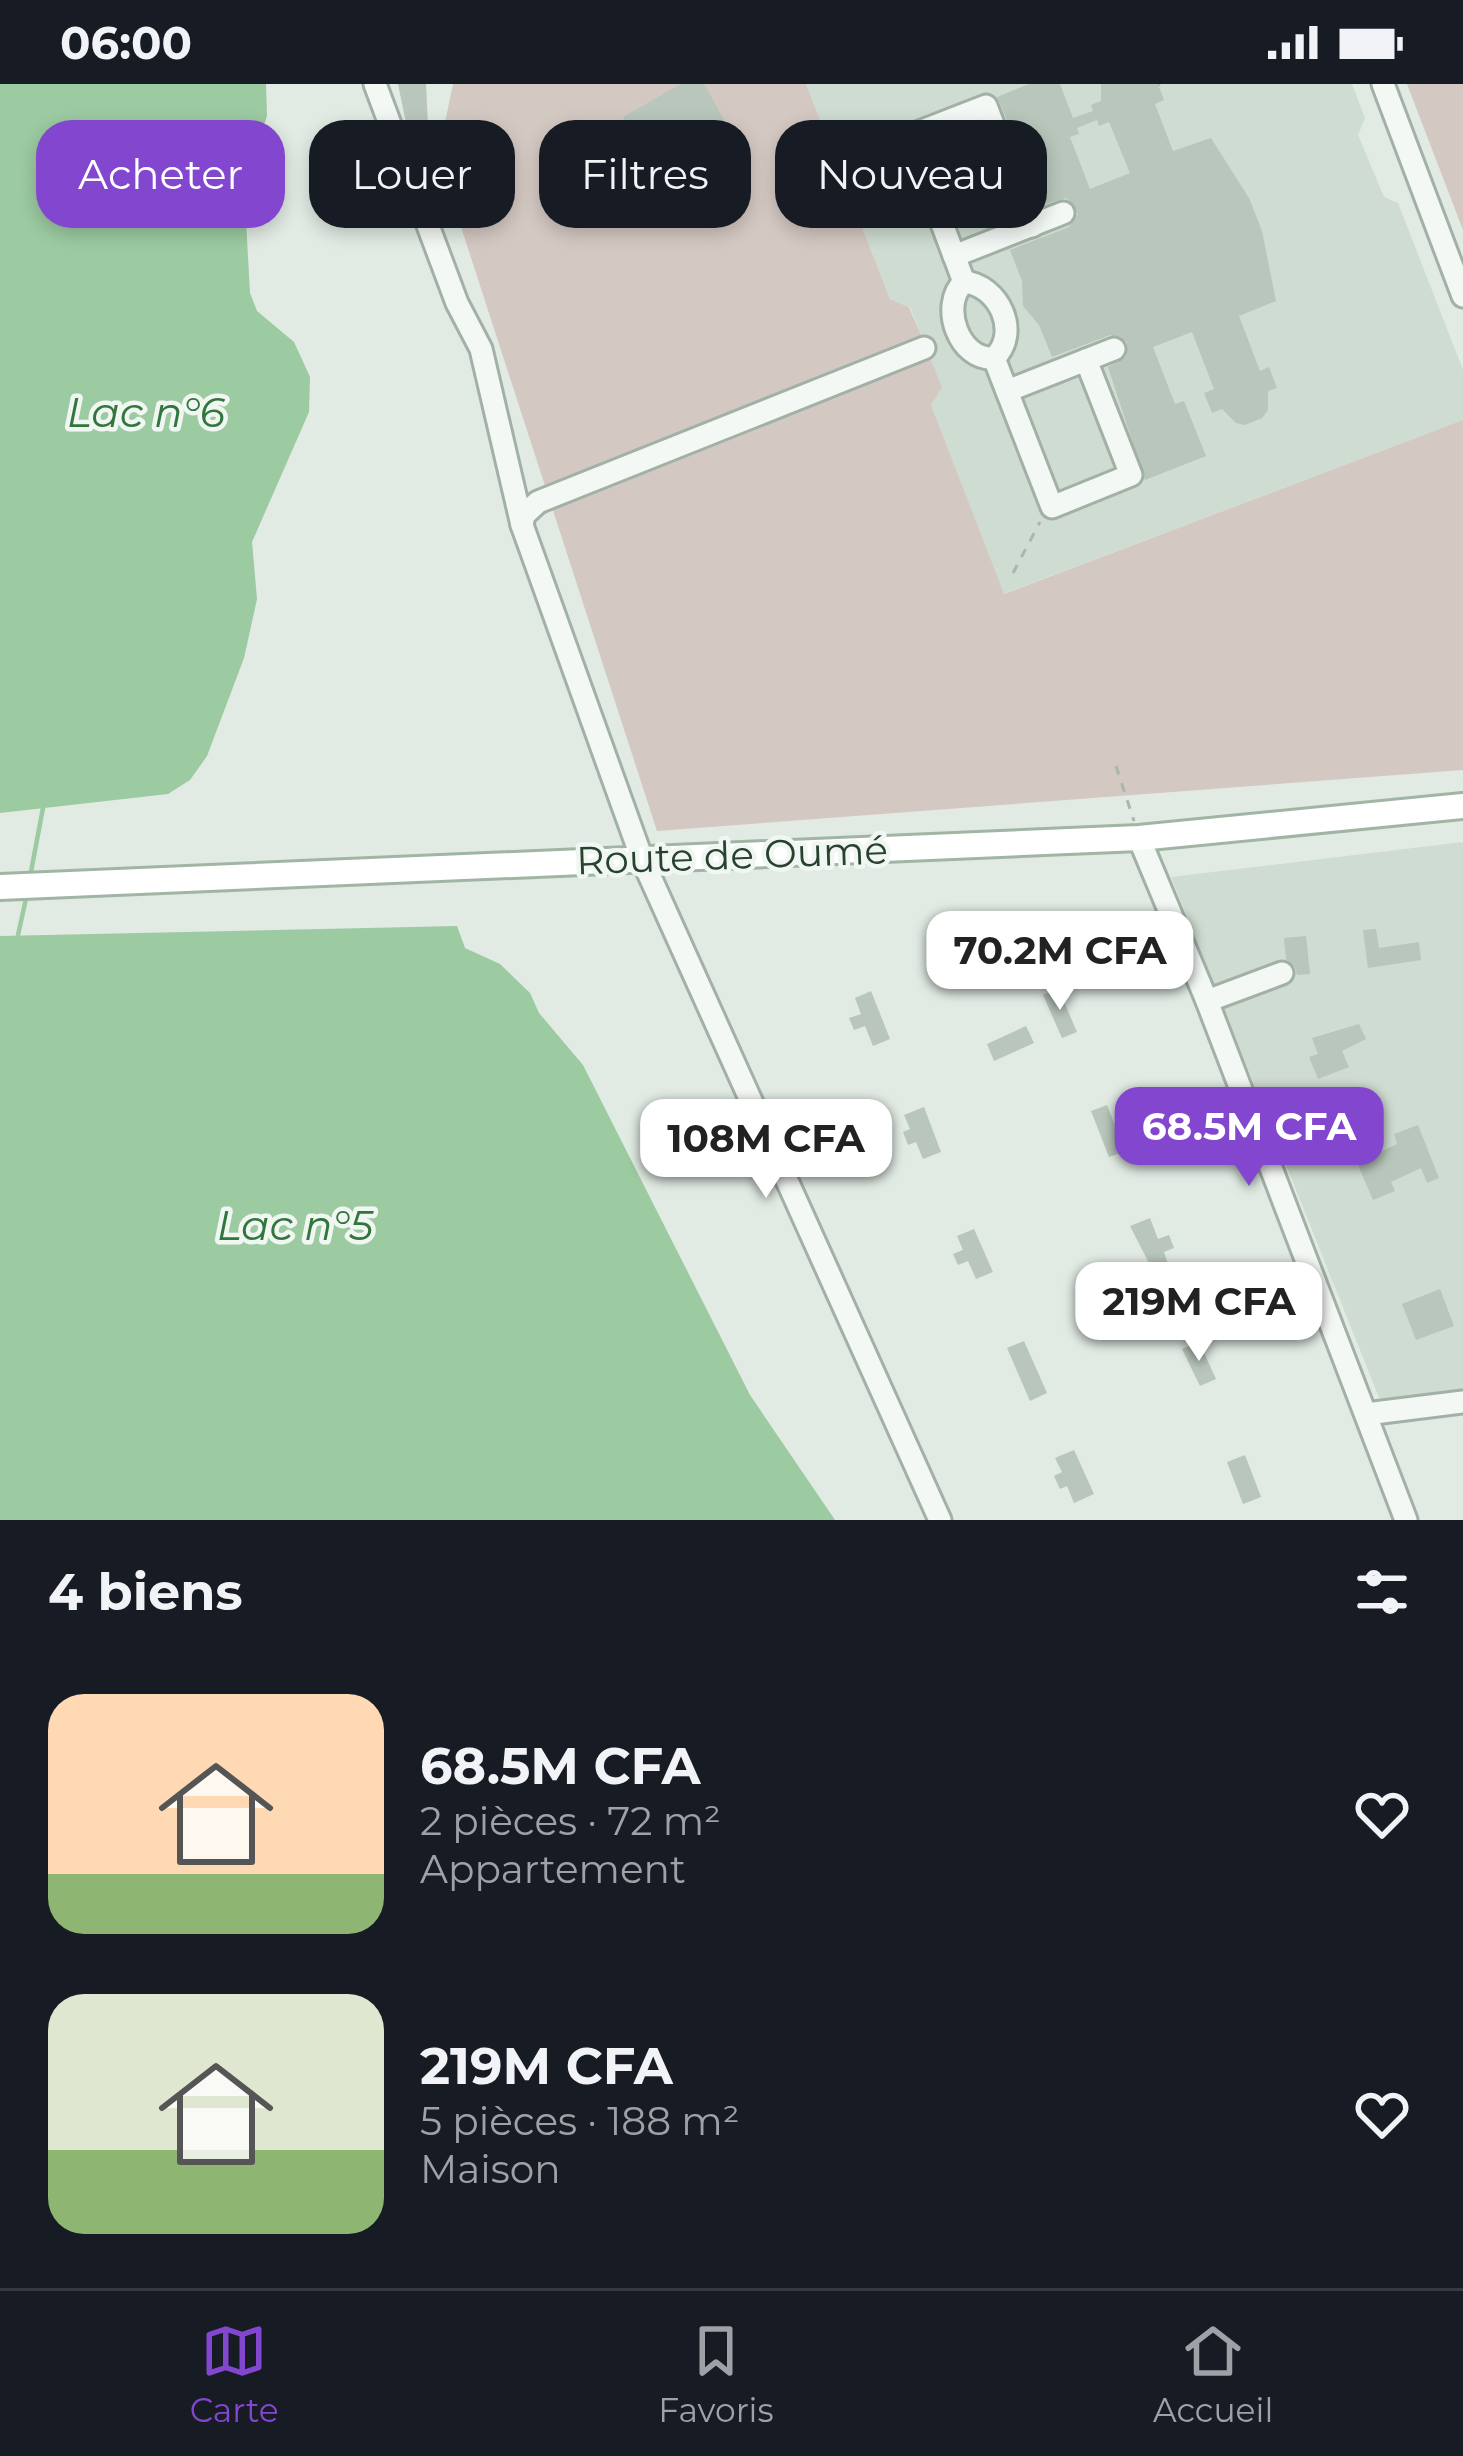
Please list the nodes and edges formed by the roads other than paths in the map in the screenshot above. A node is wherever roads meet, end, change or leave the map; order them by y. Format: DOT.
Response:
graph roads {
  1 [pos="375,84"];
  2 [pos="1383,84"];
  3 [pos="949,120"];
  4 [pos="991,120"];
  5 [pos="1063,213"];
  6 [pos="1047,220"];
  7 [pos="944,228"];
  8 [pos="1026,228"];
  9 [pos="954,256"];
  10 [pos="964,282"];
  11 [pos="1463,296"];
  12 [pos="924,348"];
  13 [pos="1114,349"];
  14 [pos="994,358"];
  15 [pos="1086,360"];
  16 [pos="1007,391"];
  17 [pos="522,525"];
  18 [pos="1463,806"];
  19 [pos="1139,838"];
  20 [pos="642,859"];
  21 [pos="0,886"];
  22 [pos="1282,973"];
  23 [pos="1207,1000"];
  24 [pos="1463,1402"];
  25 [pos="1366,1414"];
  26 [pos="940,1520"];
  27 [pos="1406,1520"];
  1 -- 17 [label="street"];
  2 -- 11 [label="street"];
  3 -- 4 [label="street"];
  5 -- 6 [label="street"];
  7 -- 9 [label="street"];
  8 -- 9 [label="street"];
  9 -- 10 [label="street"];
  10 -- 14 [label="street"];
  10 -- 14 [label="street"];
  12 -- 17 [label="street"];
  13 -- 15 [label="street"];
  14 -- 16 [label="street"];
  15 -- 16 [label="street"];
  15 -- 16 [label="street"];
  17 -- 20 [label="street"];
  18 -- 19 [label="main road, Route de Oumé"];
  19 -- 20 [label="main road, Route de Oumé"];
  19 -- 23 [label="street"];
  20 -- 21 [label="main road, Route de Oumé"];
  20 -- 26 [label="street"];
  22 -- 23 [label="street"];
  23 -- 25 [label="street"];
  24 -- 25 [label="street"];
  25 -- 27 [label="street"];
}
